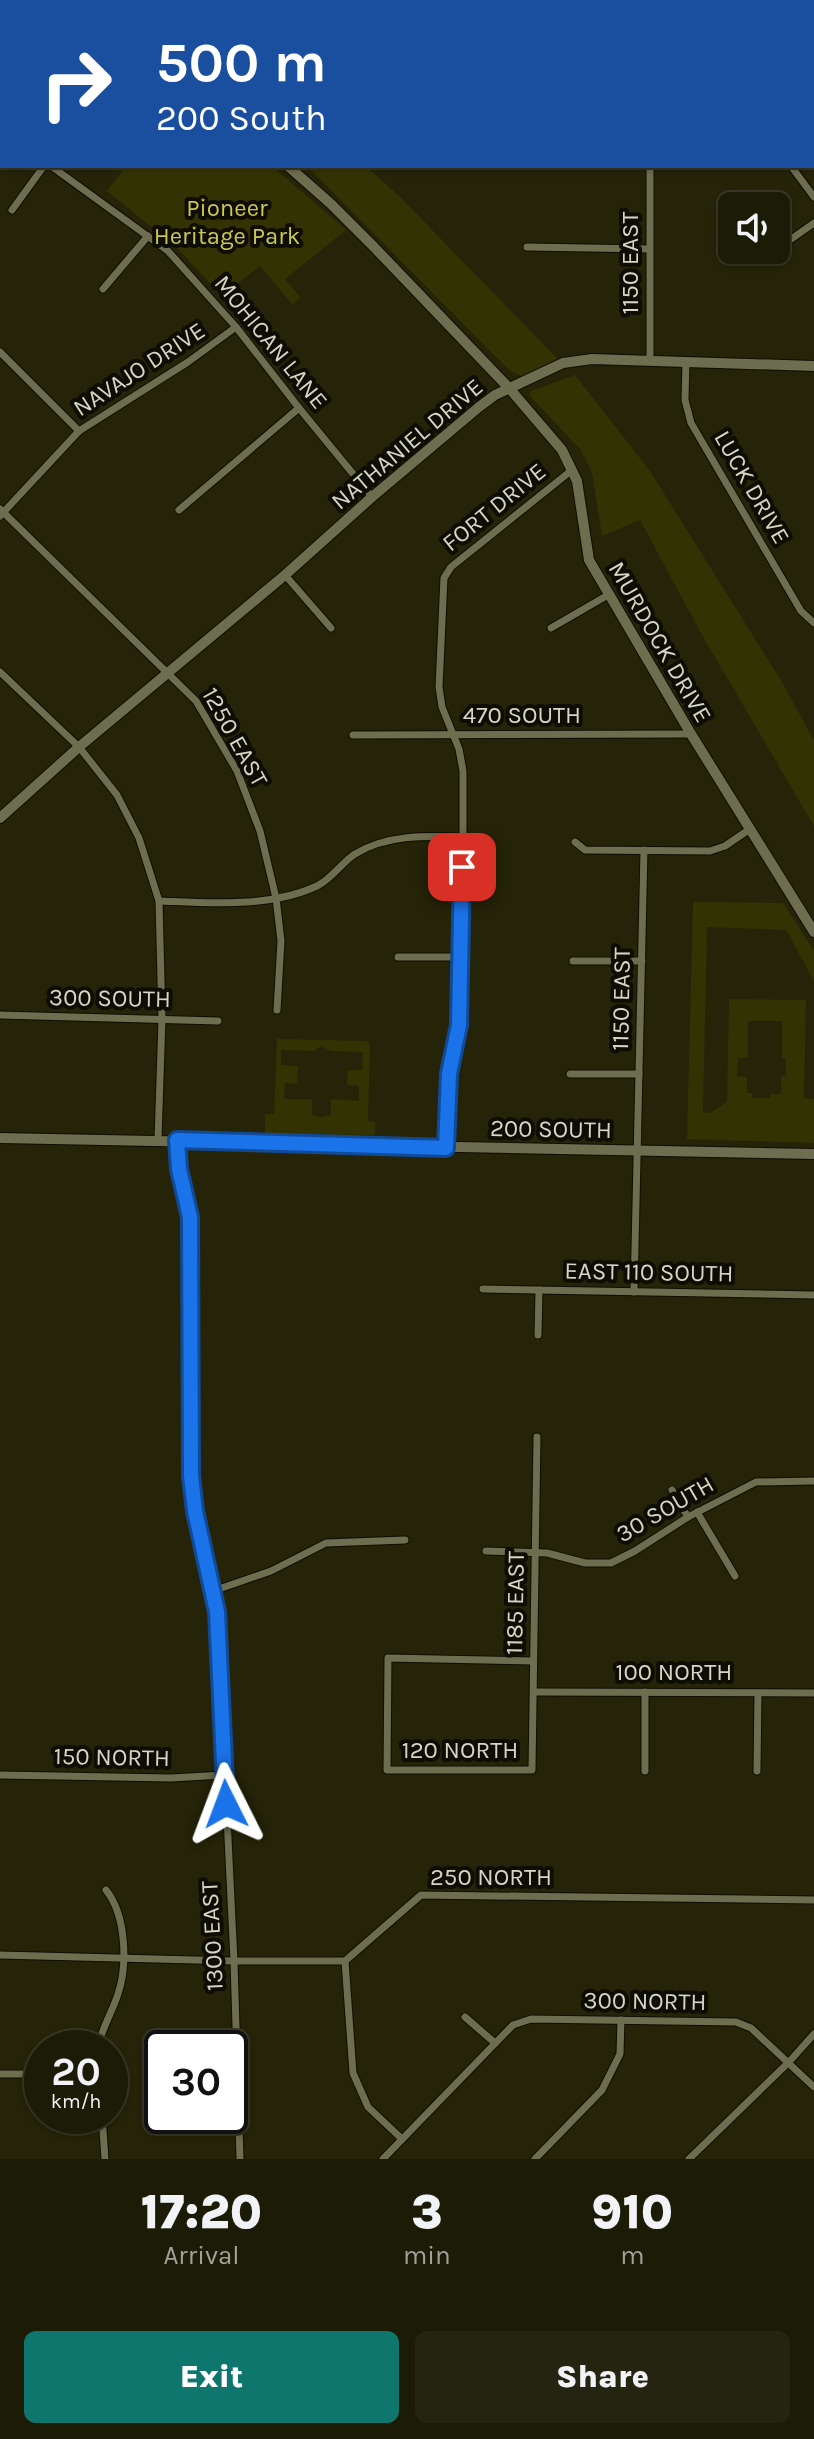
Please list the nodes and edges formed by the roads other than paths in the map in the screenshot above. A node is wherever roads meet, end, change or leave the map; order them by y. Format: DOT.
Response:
graph roads {
  1 [pos="43,168"];
  2 [pos="54,168"];
  3 [pos="290,168"];
  4 [pos="650,168"];
  5 [pos="792,168"];
  6 [pos="814,197"];
  7 [pos="12,210"];
  8 [pos="814,223"];
  9 [pos="148,236"];
  10 [pos="790,240"];
  11 [pos="527,247"];
  12 [pos="649,249"];
  13 [pos="103,289"];
  14 [pos="236,327"];
  15 [pos="0,352"];
  16 [pos="650,360"];
  17 [pos="686,361"];
  18 [pos="814,366"];
  19 [pos="509,388"];
  20 [pos="299,408"];
  21 [pos="79,431"];
  22 [pos="572,470"];
  23 [pos="372,497"];
  24 [pos="179,510"];
  25 [pos="1,513"];
  26 [pos="285,575"];
  27 [pos="608,595"];
  28 [pos="814,623"];
  29 [pos="331,628"];
  30 [pos="551,628"];
  31 [pos="0,672"];
  32 [pos="170,673"];
  33 [pos="691,734"];
  34 [pos="353,735"];
  35 [pos="454,736"];
  36 [pos="79,747"];
  37 [pos="0,818"];
  38 [pos="750,829"];
  39 [pos="463,837"];
  40 [pos="575,842"];
  41 [pos="644,850"];
  42 [pos="276,898"];
  43 [pos="159,901"];
  44 [pos="814,932"];
  45 [pos="398,957"];
  46 [pos="460,957"];
  47 [pos="573,961"];
  48 [pos="642,961"];
  49 [pos="277,1010"];
  50 [pos="0,1015"];
  51 [pos="162,1019"];
  52 [pos="218,1021"];
  53 [pos="570,1074"];
  54 [pos="639,1074"];
  55 [pos="0,1138"];
  56 [pos="158,1139"];
  57 [pos="177,1140"];
  58 [pos="446,1148"];
  59 [pos="637,1150"];
  60 [pos="814,1154"];
  61 [pos="483,1289"];
  62 [pos="539,1290"];
  63 [pos="634,1292"];
  64 [pos="814,1295"];
  65 [pos="538,1335"];
  66 [pos="537,1437"];
  67 [pos="814,1481"];
  68 [pos="672,1490"];
  69 [pos="697,1512"];
  70 [pos="688,1517"];
  71 [pos="405,1540"];
  72 [pos="486,1551"];
  73 [pos="536,1552"];
  74 [pos="735,1576"];
  75 [pos="213,1591"];
  76 [pos="533,1661"];
  77 [pos="534,1692"];
  78 [pos="645,1692"];
  79 [pos="758,1693"];
  80 [pos="814,1693"];
  81 [pos="532,1770"];
  82 [pos="645,1771"];
  83 [pos="757,1771"];
  84 [pos="0,1775"];
  85 [pos="224,1775"];
  86 [pos="106,1890"];
  87 [pos="814,1900"];
  88 [pos="0,1955"];
  89 [pos="124,1957"];
  90 [pos="234,1961"];
  91 [pos="345,1961"];
  92 [pos="465,2017"];
  93 [pos="621,2020"];
  94 [pos="103,2030"];
  95 [pos="814,2034"];
  96 [pos="495,2043"];
  97 [pos="789,2062"];
  98 [pos="0,2074"];
  99 [pos="24,2074"];
  100 [pos="814,2087"];
  101 [pos="103,2134"];
  102 [pos="402,2139"];
  103 [pos="105,2159"];
  104 [pos="240,2159"];
  105 [pos="383,2159"];
  106 [pos="535,2159"];
  107 [pos="689,2159"];
  1 -- 7 [label="street"];
  2 -- 9 [label="street, MOHICAN LANE"];
  3 -- 19 [label="street, MURDOCK DRIVE"];
  4 -- 12 [label="street, 1150 EAST"];
  5 -- 6 [label="street"];
  8 -- 10 [label="street"];
  9 -- 13 [label="street"];
  9 -- 14 [label="street, MOHICAN LANE"];
  11 -- 12 [label="street"];
  12 -- 16 [label="street, 1150 EAST"];
  14 -- 20 [label="street, MOHICAN LANE"];
  14 -- 21 [label="street, NAVAJO DRIVE"];
  15 -- 21 [label="street"];
  16 -- 17 [label="street, NATHANIEL DRIVE"];
  16 -- 19 [label="street, NATHANIEL DRIVE"];
  17 -- 18 [label="street, NATHANIEL DRIVE"];
  17 -- 28 [label="street, LUCK DRIVE"];
  19 -- 22 [label="street, MURDOCK DRIVE"];
  19 -- 23 [label="street, NATHANIEL DRIVE"];
  20 -- 23 [label="street, MOHICAN LANE"];
  20 -- 24 [label="street"];
  21 -- 25 [label="street, NAVAJO DRIVE"];
  22 -- 27 [label="street, MURDOCK DRIVE"];
  22 -- 35 [label="street, FORT DRIVE"];
  23 -- 26 [label="street, NATHANIEL DRIVE"];
  25 -- 32 [label="street, 1250 EAST"];
  26 -- 29 [label="street"];
  26 -- 32 [label="street, NATHANIEL DRIVE"];
  27 -- 30 [label="street"];
  27 -- 33 [label="street, MURDOCK DRIVE"];
  31 -- 36 [label="street"];
  32 -- 36 [label="street, NATHANIEL DRIVE"];
  32 -- 42 [label="street, 1250 EAST"];
  33 -- 35 [label="street, 470 SOUTH"];
  33 -- 38 [label="street, MURDOCK DRIVE"];
  34 -- 35 [label="street, 470 SOUTH"];
  35 -- 39 [label="street, FORT DRIVE"];
  36 -- 37 [label="street, NATHANIEL DRIVE"];
  36 -- 43 [label="street"];
  38 -- 41 [label="street"];
  38 -- 44 [label="street, MURDOCK DRIVE"];
  39 -- 42 [label="street"];
  39 -- 46 [label="street, FORT DRIVE"];
  40 -- 41 [label="street"];
  41 -- 48 [label="street, 1150 EAST"];
  42 -- 43 [label="street"];
  42 -- 49 [label="street, 1250 EAST"];
  43 -- 51 [label="street"];
  45 -- 46 [label="street"];
  46 -- 58 [label="street, FORT DRIVE"];
  47 -- 48 [label="street"];
  48 -- 54 [label="street, 1150 EAST"];
  50 -- 51 [label="street, 300 SOUTH"];
  51 -- 52 [label="street, 300 SOUTH"];
  51 -- 56 [label="street"];
  53 -- 54 [label="street"];
  54 -- 59 [label="street, 1150 EAST"];
  55 -- 56 [label="street, 200 SOUTH"];
  56 -- 57 [label="street, 200 SOUTH"];
  57 -- 58 [label="street, 200 SOUTH"];
  57 -- 75 [label="street, 1300 EAST"];
  58 -- 59 [label="street, 200 SOUTH"];
  59 -- 60 [label="street, 200 SOUTH"];
  59 -- 63 [label="street, 1150 EAST"];
  61 -- 62 [label="street, EAST 110 SOUTH"];
  62 -- 63 [label="street, EAST 110 SOUTH"];
  62 -- 65 [label="street"];
  63 -- 64 [label="street, EAST 110 SOUTH"];
  66 -- 73 [label="street, 1185 EAST"];
  67 -- 69 [label="street, 30 SOUTH"];
  68 -- 70 [label="street"];
  69 -- 70 [label="street, 30 SOUTH"];
  69 -- 74 [label="street"];
  70 -- 73 [label="street, 30 SOUTH"];
  71 -- 75 [label="street"];
  72 -- 73 [label="street, 30 SOUTH"];
  73 -- 76 [label="street, 1185 EAST"];
  75 -- 85 [label="street, 1300 EAST"];
  76 -- 77 [label="street, 1185 EAST"];
  76 -- 81 [label="street, 120 NORTH"];
  77 -- 78 [label="street, 100 NORTH"];
  77 -- 81 [label="street, 1185 EAST"];
  78 -- 79 [label="street, 100 NORTH"];
  78 -- 82 [label="street"];
  79 -- 80 [label="street, 100 NORTH"];
  79 -- 83 [label="street"];
  84 -- 85 [label="street, 150 NORTH"];
  85 -- 90 [label="street, 1300 EAST"];
  86 -- 89 [label="street"];
  87 -- 91 [label="street, 250 NORTH"];
  88 -- 89 [label="street"];
  89 -- 90 [label="street"];
  89 -- 94 [label="street"];
  90 -- 91 [label="street"];
  90 -- 104 [label="street, 1300 EAST"];
  91 -- 102 [label="street"];
  92 -- 96 [label="street"];
  93 -- 96 [label="street, 300 NORTH"];
  93 -- 97 [label="street, 300 NORTH"];
  93 -- 106 [label="street"];
  95 -- 97 [label="street"];
  96 -- 102 [label="street, 300 NORTH"];
  97 -- 100 [label="street, 300 NORTH"];
  97 -- 107 [label="street"];
  98 -- 99 [label="street"];
  101 -- 103 [label="street"];
  102 -- 105 [label="street, 300 NORTH"];
}
